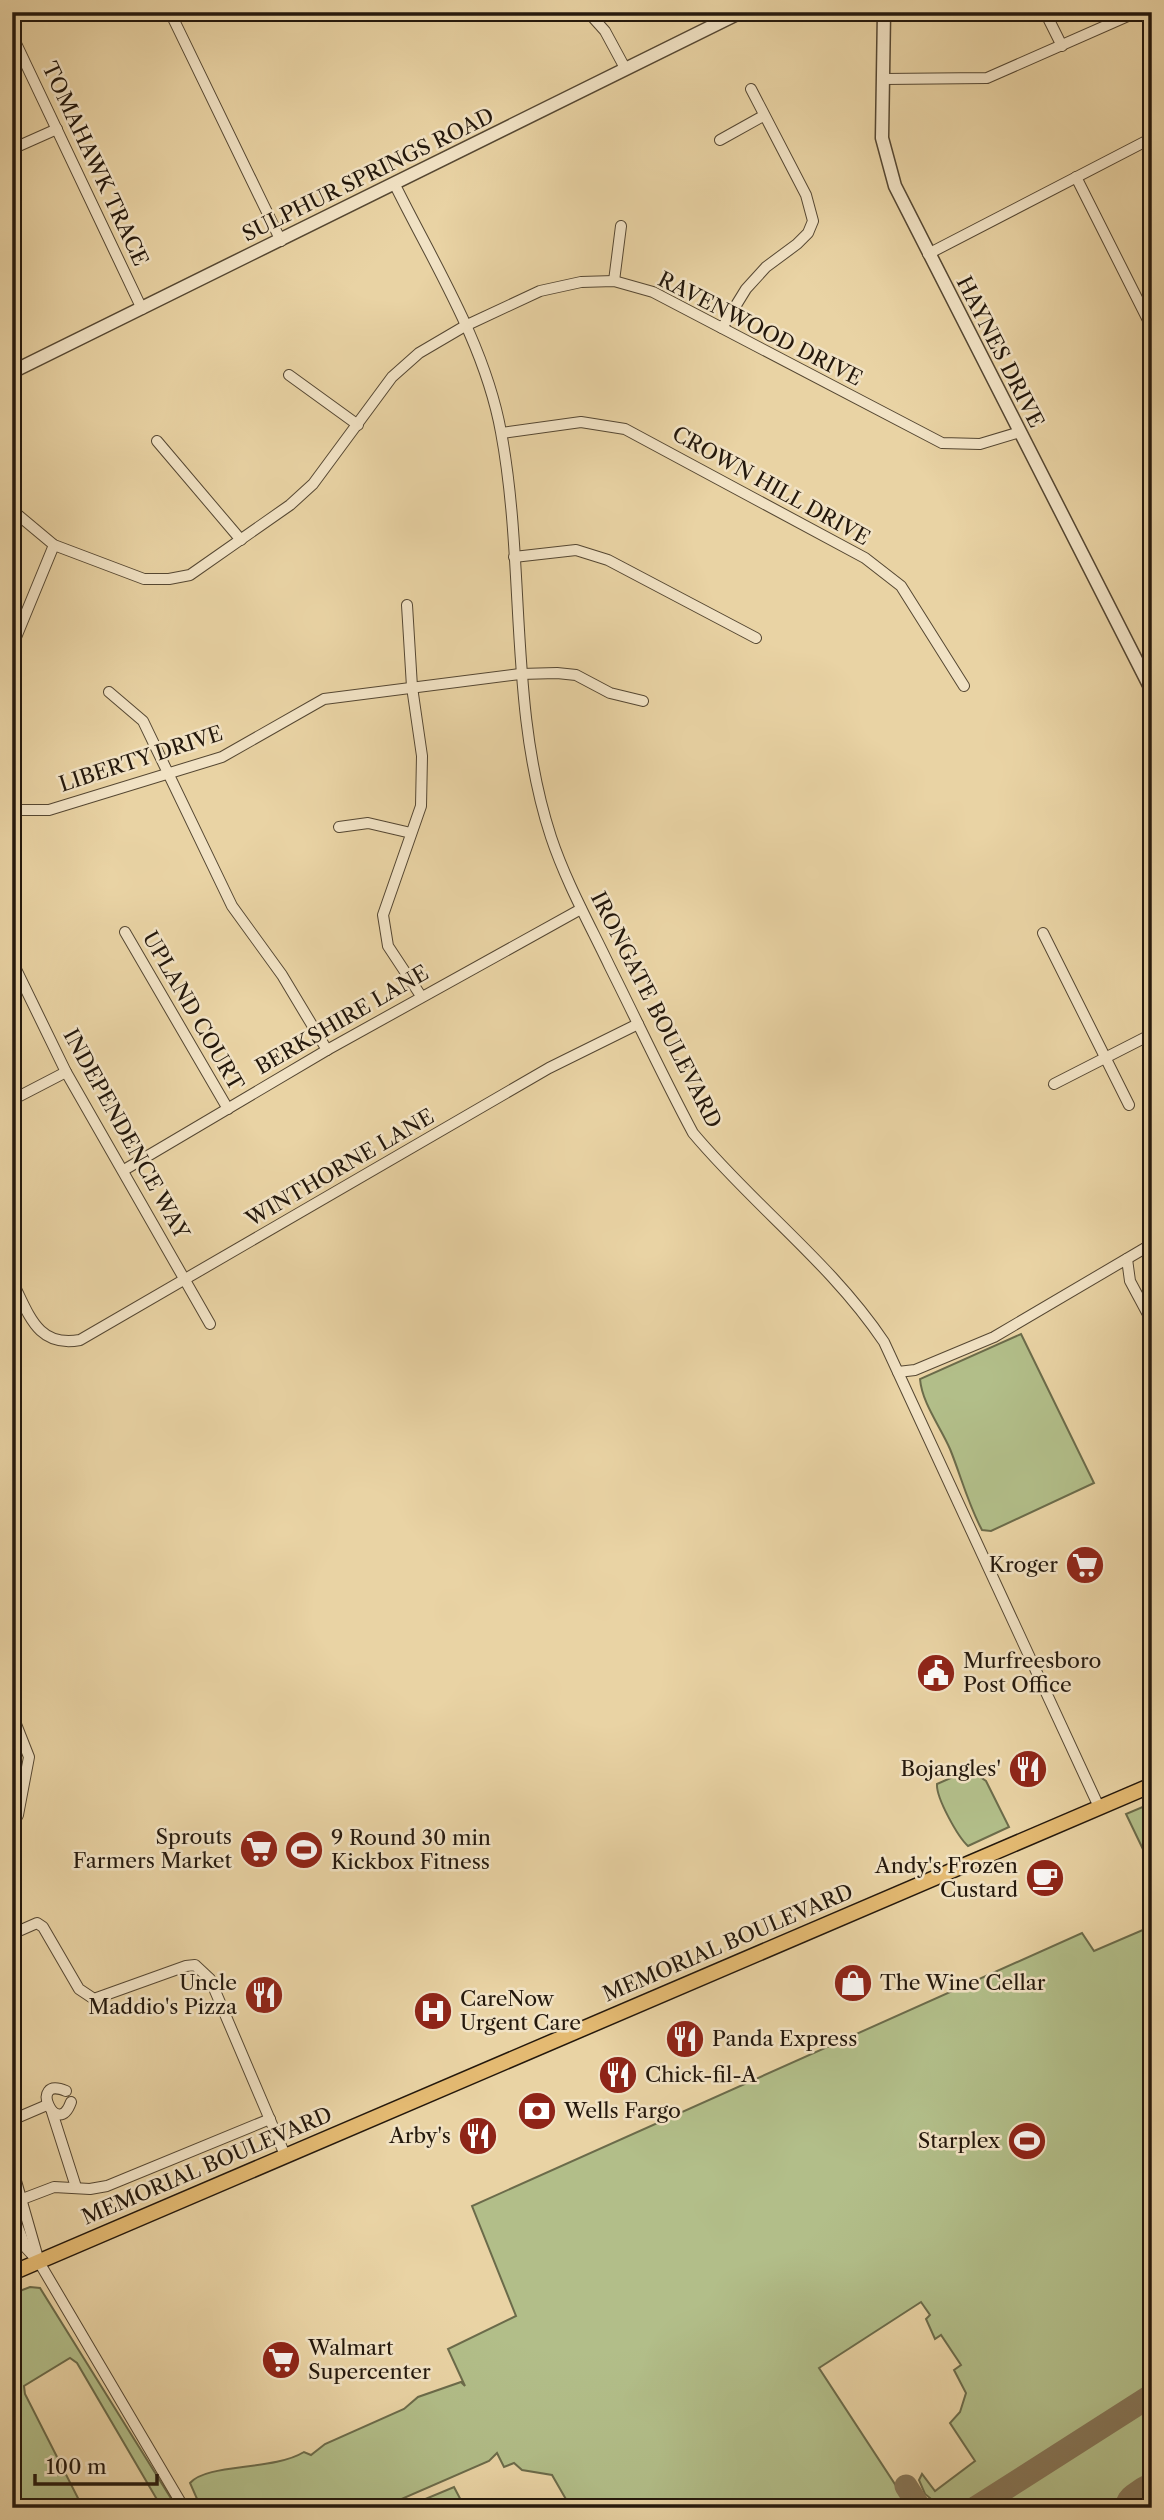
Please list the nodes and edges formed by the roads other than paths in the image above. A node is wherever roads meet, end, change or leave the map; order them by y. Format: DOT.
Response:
graph roads {
  1 [pos="170,12"];
  2 [pos="589,12"];
  3 [pos="741,12"];
  4 [pos="884,12"];
  5 [pos="1045,12"];
  6 [pos="1137,12"];
  7 [pos="12,35"];
  8 [pos="1062,46"];
  9 [pos="625,68"];
  10 [pos="884,79"];
  11 [pos="751,89"];
  12 [pos="763,116"];
  13 [pos="57,129"];
  14 [pos="1152,138"];
  15 [pos="719,140"];
  16 [pos="12,149"];
  17 [pos="1076,177"];
  18 [pos="395,184"];
  19 [pos="621,226"];
  20 [pos="281,241"];
  21 [pos="929,254"];
  22 [pos="614,281"];
  23 [pos="142,309"];
  24 [pos="465,326"];
  25 [pos="722,328"];
  26 [pos="1152,328"];
  27 [pos="12,372"];
  28 [pos="289,375"];
  29 [pos="358,425"];
  30 [pos="1020,432"];
  31 [pos="502,433"];
  32 [pos="158,441"];
  33 [pos="12,510"];
  34 [pos="241,540"];
  35 [pos="54,545"];
  36 [pos="513,557"];
  37 [pos="407,605"];
  38 [pos="756,638"];
  39 [pos="12,647"];
  40 [pos="520,674"];
  41 [pos="1150,682"];
  42 [pos="964,686"];
  43 [pos="412,687"];
  44 [pos="109,692"];
  45 [pos="643,701"];
  46 [pos="168,774"];
  47 [pos="12,810"];
  48 [pos="339,827"];
  49 [pos="411,833"];
  50 [pos="581,909"];
  51 [pos="125,932"];
  52 [pos="1043,933"];
  53 [pos="12,961"];
  54 [pos="421,996"];
  55 [pos="638,1024"];
  56 [pos="1152,1034"];
  57 [pos="327,1050"];
  58 [pos="1105,1057"];
  59 [pos="66,1072"];
  60 [pos="1054,1084"];
  61 [pos="12,1100"];
  62 [pos="1129,1104"];
  63 [pos="228,1109"];
  64 [pos="124,1170"];
  65 [pos="1152,1244"];
  66 [pos="1127,1259"];
  67 [pos="186,1279"];
  68 [pos="12,1281"];
  69 [pos="1152,1322"];
  70 [pos="211,1324"];
  71 [pos="898,1372"];
  72 [pos="12,1714"];
  73 [pos="1152,1785"];
  74 [pos="1099,1807"];
  75 [pos="12,1826"];
  76 [pos="12,1934"];
  77 [pos="66,2091"];
  78 [pos="71,2102"];
  79 [pos="50,2108"];
  80 [pos="270,2119"];
  81 [pos="12,2120"];
  82 [pos="285,2155"];
  83 [pos="12,2167"];
  84 [pos="76,2187"];
  85 [pos="16,2201"];
  86 [pos="12,2212"];
  87 [pos="39,2262"];
  88 [pos="12,2273"];
  89 [pos="184,2508"];
  1 -- 20 [label="street"];
  2 -- 9 [label="street"];
  3 -- 9 [label="street, SULPHUR SPRINGS ROAD"];
  4 -- 10 [label="street, HAYNES DRIVE"];
  5 -- 8 [label="street"];
  6 -- 8 [label="street"];
  7 -- 13 [label="street, TOMAHAWK TRACE"];
  8 -- 10 [label="street"];
  9 -- 18 [label="street, SULPHUR SPRINGS ROAD"];
  10 -- 21 [label="street, HAYNES DRIVE"];
  11 -- 12 [label="street"];
  12 -- 15 [label="street"];
  12 -- 25 [label="street"];
  13 -- 16 [label="street"];
  13 -- 23 [label="street, TOMAHAWK TRACE"];
  14 -- 17 [label="street"];
  17 -- 21 [label="street"];
  17 -- 26 [label="street"];
  18 -- 20 [label="street, SULPHUR SPRINGS ROAD"];
  18 -- 24 [label="street, IRONGATE BOULEVARD"];
  19 -- 22 [label="street"];
  20 -- 23 [label="street, SULPHUR SPRINGS ROAD"];
  21 -- 30 [label="street, HAYNES DRIVE"];
  22 -- 24 [label="street, RAVENWOOD DRIVE"];
  22 -- 25 [label="street, RAVENWOOD DRIVE"];
  23 -- 27 [label="street, SULPHUR SPRINGS ROAD"];
  24 -- 29 [label="street, RAVENWOOD DRIVE"];
  24 -- 31 [label="street, IRONGATE BOULEVARD"];
  25 -- 30 [label="street, RAVENWOOD DRIVE"];
  28 -- 29 [label="street"];
  29 -- 34 [label="street, RAVENWOOD DRIVE"];
  30 -- 41 [label="street, HAYNES DRIVE"];
  31 -- 36 [label="street, IRONGATE BOULEVARD"];
  31 -- 42 [label="street, CROWN HILL DRIVE"];
  32 -- 34 [label="street"];
  33 -- 35 [label="street, RAVENWOOD DRIVE"];
  34 -- 35 [label="street, RAVENWOOD DRIVE"];
  35 -- 39 [label="street"];
  36 -- 38 [label="street"];
  36 -- 40 [label="street, IRONGATE BOULEVARD"];
  37 -- 43 [label="street"];
  40 -- 43 [label="street, LIBERTY DRIVE"];
  40 -- 45 [label="street, LIBERTY DRIVE"];
  40 -- 50 [label="street, IRONGATE BOULEVARD"];
  43 -- 46 [label="street, LIBERTY DRIVE"];
  43 -- 49 [label="street"];
  44 -- 46 [label="street"];
  46 -- 47 [label="street, LIBERTY DRIVE"];
  46 -- 57 [label="street"];
  48 -- 49 [label="street"];
  49 -- 54 [label="street"];
  50 -- 54 [label="street, BERKSHIRE LANE"];
  50 -- 55 [label="street, IRONGATE BOULEVARD"];
  51 -- 63 [label="street, UPLAND COURT"];
  52 -- 58 [label="street"];
  53 -- 59 [label="street, INDEPENDENCE WAY"];
  54 -- 57 [label="street, BERKSHIRE LANE"];
  55 -- 67 [label="street, WINTHORNE LANE"];
  55 -- 71 [label="street, IRONGATE BOULEVARD"];
  56 -- 58 [label="street"];
  57 -- 63 [label="street, BERKSHIRE LANE"];
  58 -- 60 [label="street"];
  58 -- 62 [label="street"];
  59 -- 61 [label="street"];
  59 -- 64 [label="street, INDEPENDENCE WAY"];
  63 -- 64 [label="street, BERKSHIRE LANE"];
  64 -- 67 [label="street, INDEPENDENCE WAY"];
  65 -- 66 [label="street"];
  66 -- 69 [label="street"];
  66 -- 71 [label="street"];
  67 -- 68 [label="street, WINTHORNE LANE"];
  67 -- 70 [label="street, INDEPENDENCE WAY"];
  71 -- 74 [label="street, IRONGATE BOULEVARD"];
  72 -- 75 [label="street"];
  73 -- 74 [label="main road, MEMORIAL BOULEVARD"];
  74 -- 82 [label="main road, MEMORIAL BOULEVARD"];
  76 -- 80 [label="street"];
  77 -- 79 [label="street"];
  78 -- 79 [label="street"];
  79 -- 81 [label="street"];
  79 -- 84 [label="street"];
  80 -- 82 [label="street"];
  80 -- 84 [label="street"];
  82 -- 87 [label="main road, MEMORIAL BOULEVARD"];
  83 -- 85 [label="street"];
  84 -- 85 [label="street"];
  85 -- 87 [label="street"];
  86 -- 87 [label="street"];
  87 -- 88 [label="main road, MEMORIAL BOULEVARD"];
  87 -- 89 [label="street"];
}
